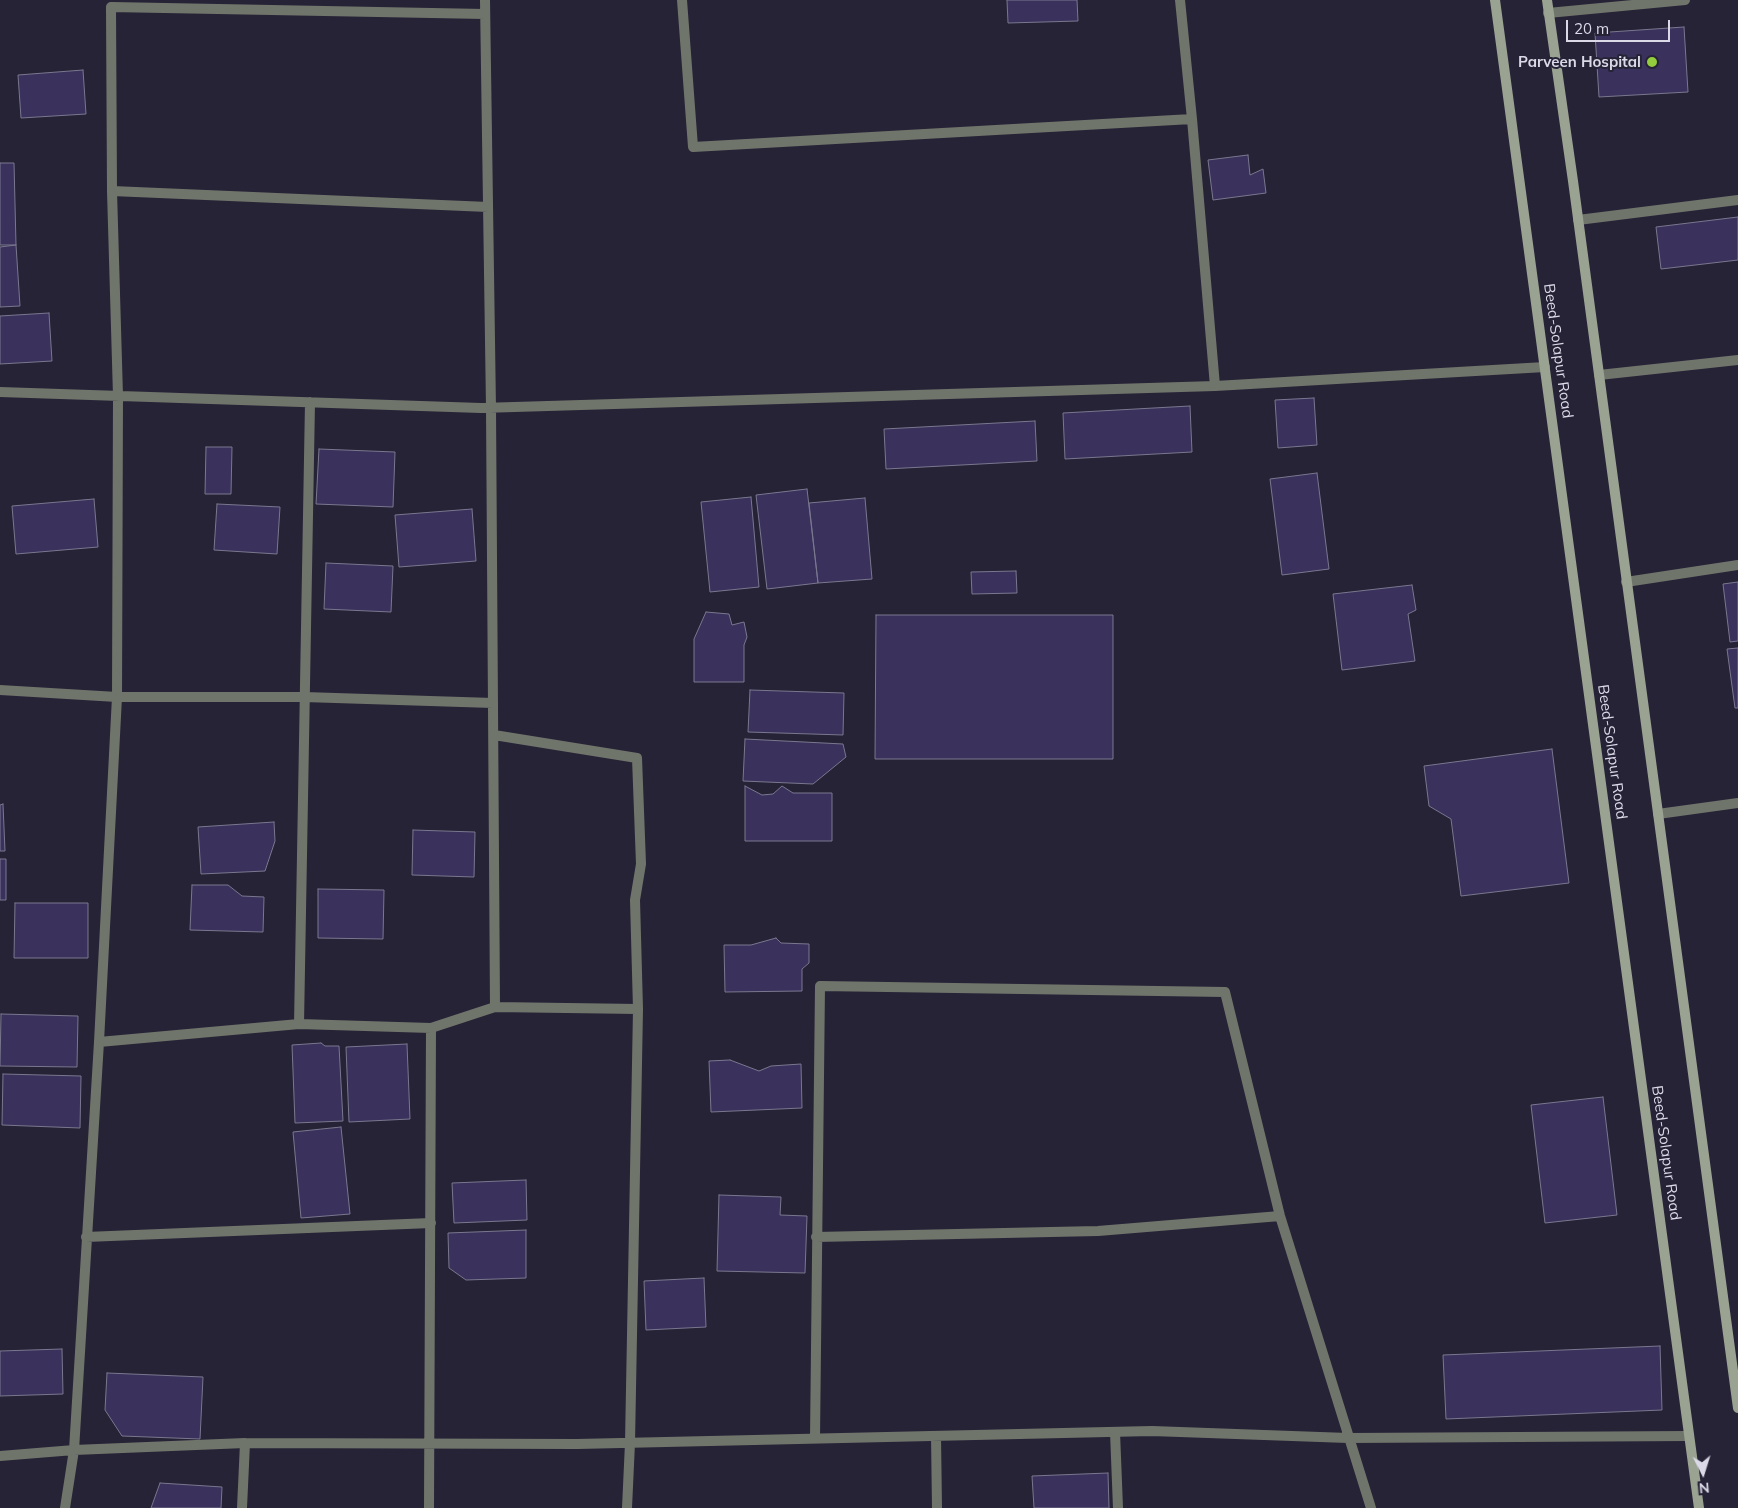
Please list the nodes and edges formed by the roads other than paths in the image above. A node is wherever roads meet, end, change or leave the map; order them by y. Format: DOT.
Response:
graph roads {
  1 [pos="485,0"];
  2 [pos="682,0"];
  3 [pos="1180,0"];
  4 [pos="1495,0"];
  5 [pos="1547,0"];
  6 [pos="1684,0"];
  7 [pos="1548,13"];
  8 [pos="486,14"];
  9 [pos="1192,119"];
  10 [pos="112,191"];
  11 [pos="1738,200"];
  12 [pos="488,207"];
  13 [pos="1578,220"];
  14 [pos="1738,360"];
  15 [pos="1545,367"];
  16 [pos="1599,375"];
  17 [pos="1215,386"];
  18 [pos="0,392"];
  19 [pos="118,396"];
  20 [pos="310,402"];
  21 [pos="491,408"];
  22 [pos="1738,565"];
  23 [pos="1626,582"];
  24 [pos="0,690"];
  25 [pos="117,697"];
  26 [pos="304,697"];
  27 [pos="493,703"];
  28 [pos="494,735"];
  29 [pos="1738,803"];
  30 [pos="1658,814"];
  31 [pos="495,1006"];
  32 [pos="638,1009"];
  33 [pos="299,1024"];
  34 [pos="431,1028"];
  35 [pos="99,1042"];
  36 [pos="1280,1216"];
  37 [pos="431,1223"];
  38 [pos="86,1237"];
  39 [pos="816,1237"];
  40 [pos="1738,1408"];
  41 [pos="1115,1432"];
  42 [pos="936,1436"];
  43 [pos="1689,1436"];
  44 [pos="815,1438"];
  45 [pos="1348,1438"];
  46 [pos="245,1443"];
  47 [pos="430,1443"];
  48 [pos="630,1443"];
  49 [pos="74,1450"];
  50 [pos="0,1456"];
  51 [pos="65,1508"];
  52 [pos="242,1508"];
  53 [pos="429,1508"];
  54 [pos="627,1508"];
  55 [pos="937,1508"];
  56 [pos="1118,1508"];
  57 [pos="1371,1508"];
  58 [pos="1699,1508"];
  1 -- 8 [label="street"];
  2 -- 9 [label="street"];
  3 -- 9 [label="street"];
  4 -- 15 [label="main road, Beed-Solapur Road"];
  5 -- 7 [label="main road"];
  6 -- 7 [label="street"];
  7 -- 13 [label="main road"];
  8 -- 10 [label="street"];
  8 -- 12 [label="street"];
  9 -- 17 [label="street"];
  10 -- 12 [label="street"];
  10 -- 19 [label="street"];
  11 -- 13 [label="street"];
  12 -- 21 [label="street"];
  13 -- 16 [label="main road"];
  14 -- 16 [label="street"];
  15 -- 17 [label="street"];
  15 -- 43 [label="main road, Beed-Solapur Road"];
  16 -- 23 [label="main road"];
  17 -- 21 [label="street"];
  18 -- 19 [label="street"];
  19 -- 20 [label="street"];
  19 -- 25 [label="street"];
  20 -- 21 [label="street"];
  20 -- 26 [label="street"];
  21 -- 27 [label="street"];
  22 -- 23 [label="street"];
  23 -- 30 [label="main road"];
  24 -- 25 [label="street"];
  25 -- 26 [label="street"];
  25 -- 35 [label="street"];
  26 -- 27 [label="street"];
  26 -- 33 [label="street"];
  27 -- 28 [label="street"];
  28 -- 31 [label="street"];
  28 -- 32 [label="street"];
  29 -- 30 [label="street"];
  30 -- 40 [label="main road"];
  31 -- 32 [label="street"];
  31 -- 34 [label="street"];
  32 -- 48 [label="street"];
  33 -- 34 [label="street"];
  33 -- 35 [label="street"];
  34 -- 37 [label="street"];
  35 -- 38 [label="street"];
  36 -- 39 [label="street"];
  36 -- 39 [label="street"];
  36 -- 45 [label="street"];
  37 -- 38 [label="street"];
  37 -- 47 [label="street"];
  38 -- 49 [label="street"];
  39 -- 44 [label="street"];
  41 -- 42 [label="street"];
  41 -- 45 [label="street"];
  41 -- 56 [label="street"];
  42 -- 44 [label="street"];
  42 -- 55 [label="street"];
  43 -- 45 [label="street"];
  43 -- 58 [label="main road, Beed-Solapur Road"];
  44 -- 48 [label="street"];
  45 -- 57 [label="street"];
  46 -- 47 [label="street"];
  46 -- 49 [label="street"];
  46 -- 52 [label="street"];
  47 -- 48 [label="street"];
  47 -- 53 [label="street"];
  48 -- 54 [label="street"];
  49 -- 50 [label="street"];
  49 -- 51 [label="street"];
}
